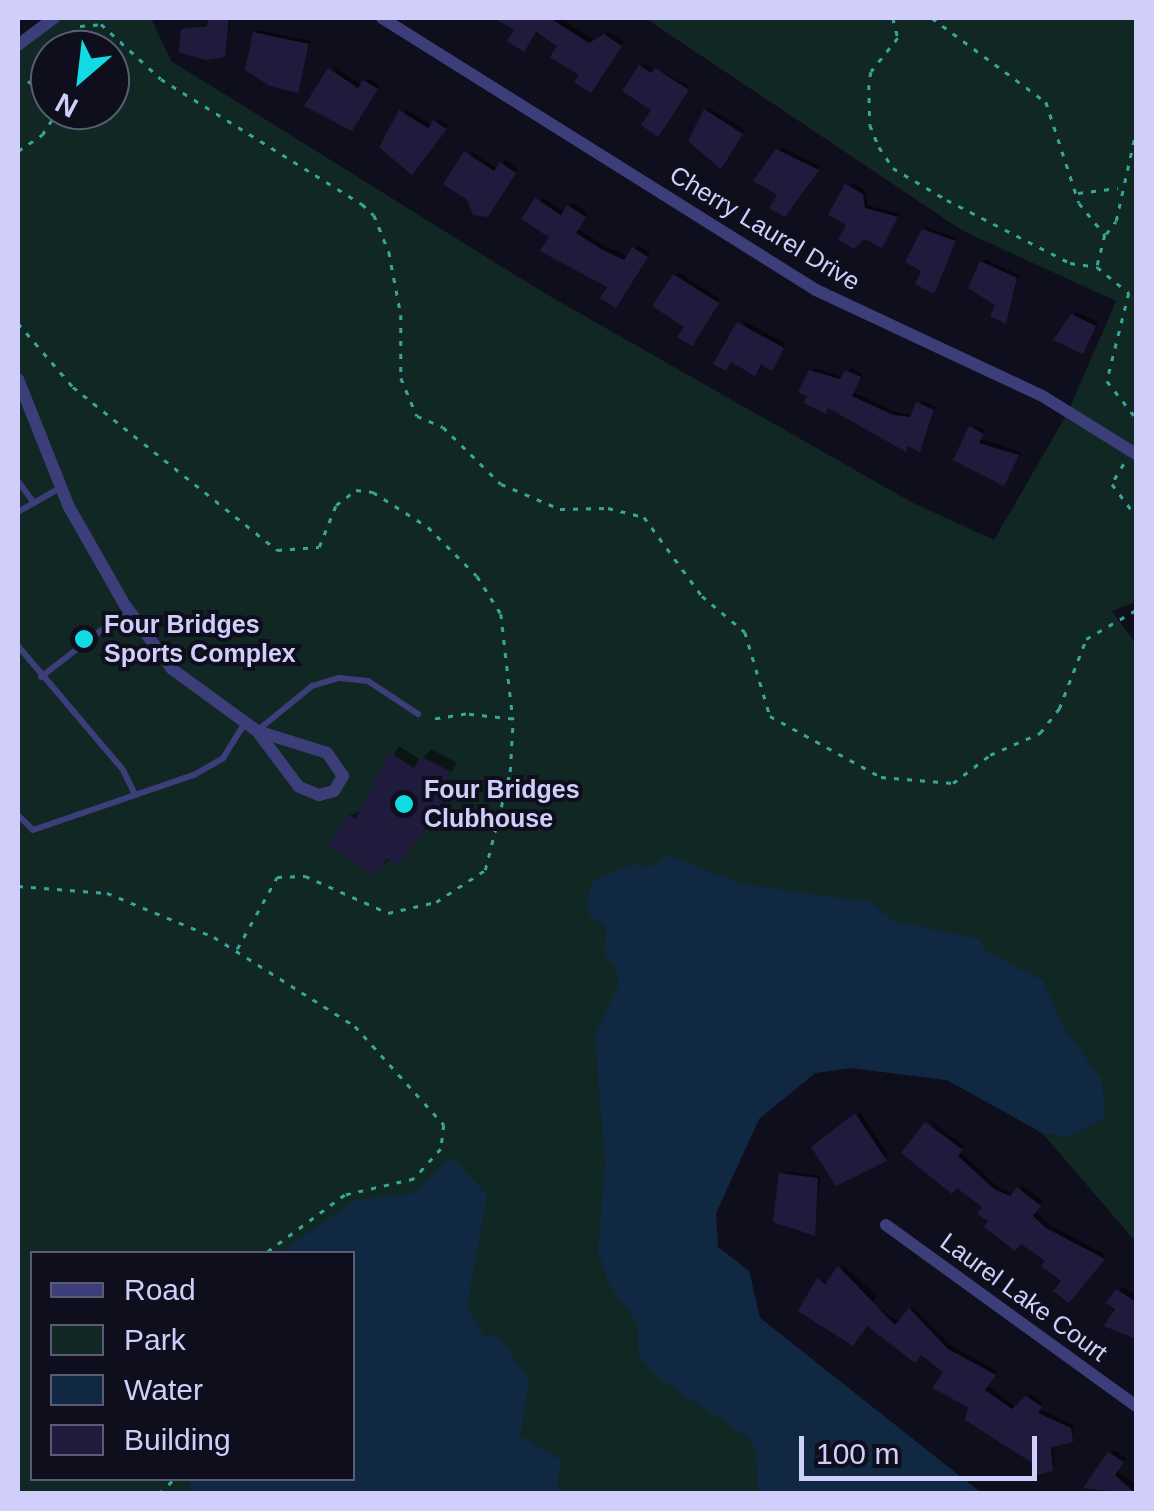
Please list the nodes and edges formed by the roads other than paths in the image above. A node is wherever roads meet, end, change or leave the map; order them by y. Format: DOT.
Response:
graph roads {
  1 [pos="54,18"];
  2 [pos="382,18"];
  3 [pos="18,45"];
  4 [pos="18,379"];
  5 [pos="1135,453"];
  6 [pos="18,481"];
  7 [pos="61,488"];
  8 [pos="34,503"];
  9 [pos="18,512"];
  10 [pos="128,609"];
  11 [pos="18,646"];
  12 [pos="41,677"];
  13 [pos="418,714"];
  14 [pos="251,727"];
  15 [pos="135,796"];
  16 [pos="18,815"];
  17 [pos="886,1224"];
  18 [pos="1136,1406"];
  1 -- 3 [label="street"];
  2 -- 5 [label="street, Cherry Laurel Drive"];
  4 -- 7 [label="street"];
  6 -- 8 [label="lane"];
  7 -- 8 [label="lane"];
  7 -- 10 [label="street"];
  8 -- 9 [label="lane"];
  10 -- 12 [label="lane"];
  10 -- 14 [label="street"];
  11 -- 12 [label="lane"];
  12 -- 15 [label="lane"];
  13 -- 14 [label="lane"];
  14 -- 14 [label="street"];
  14 -- 15 [label="lane"];
  15 -- 16 [label="lane"];
  17 -- 18 [label="street, Laurel Lake Court"];
}
